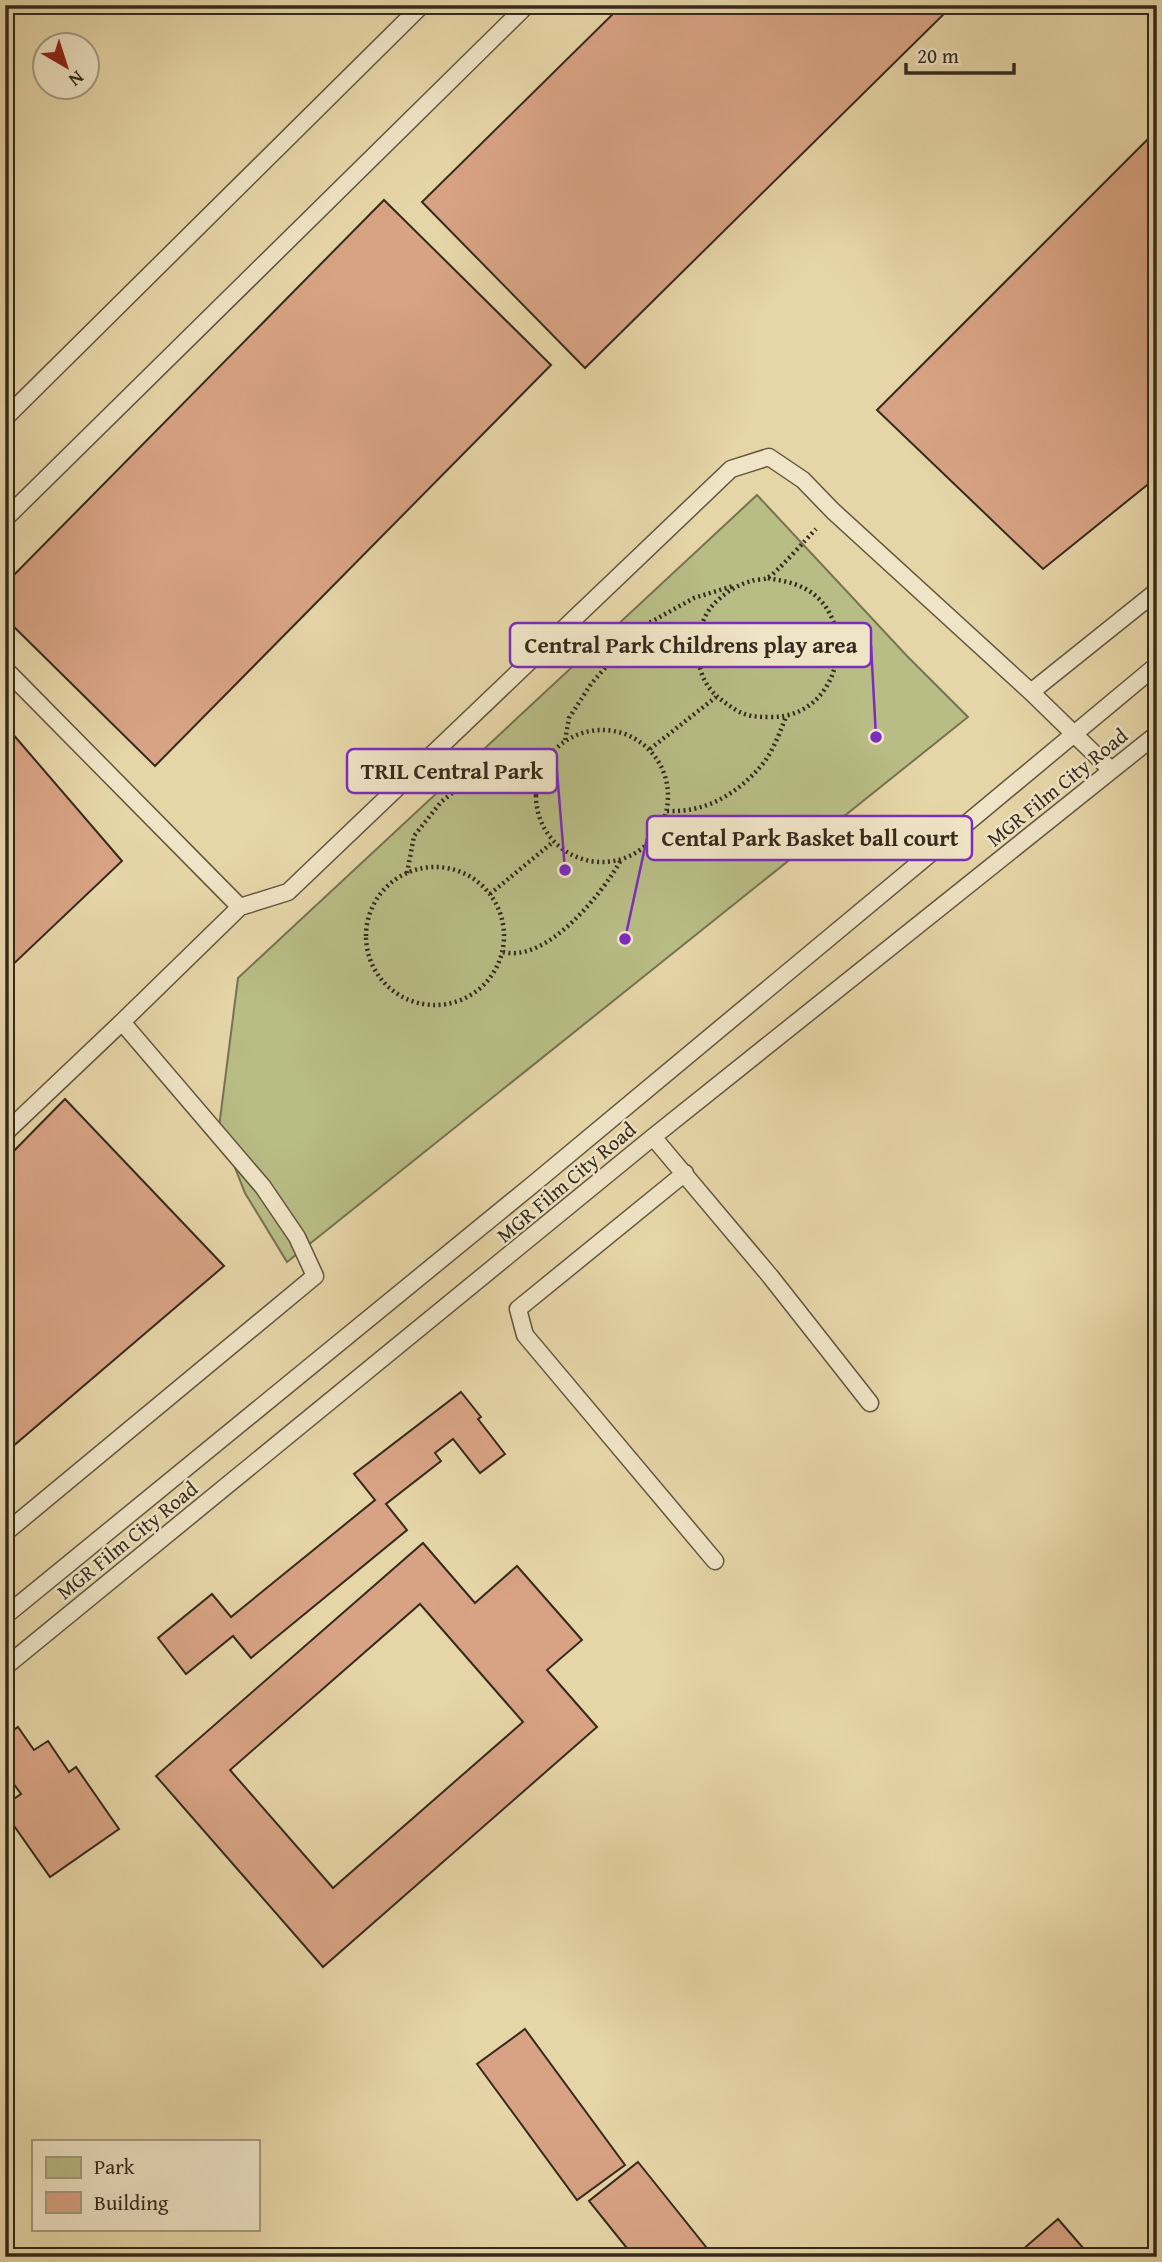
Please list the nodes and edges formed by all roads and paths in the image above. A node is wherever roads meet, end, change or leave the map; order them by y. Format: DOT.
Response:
graph roads {
  1 [pos="422,5"];
  2 [pos="527,5"];
  3 [pos="5,418"];
  4 [pos="833,511"];
  5 [pos="5,519"];
  6 [pos="768,578"];
  7 [pos="751,581"];
  8 [pos="1157,591"];
  9 [pos="1157,665"];
  10 [pos="5,669"];
  11 [pos="1031,692"];
  12 [pos="716,698"];
  13 [pos="786,718"];
  14 [pos="1157,734"];
  15 [pos="1073,735"];
  16 [pos="565,741"];
  17 [pos="650,749"];
  18 [pos="542,767"];
  19 [pos="1111,770"];
  20 [pos="667,811"];
  21 [pos="553,842"];
  22 [pos="622,859"];
  23 [pos="407,873"];
  24 [pos="490,894"];
  25 [pos="240,906"];
  26 [pos="503,953"];
  27 [pos="122,1022"];
  28 [pos="5,1133"];
  29 [pos="653,1137"];
  30 [pos="685,1173"];
  31 [pos="870,1403"];
  32 [pos="5,1533"];
  33 [pos="715,1561"];
  34 [pos="5,1616"];
  35 [pos="5,1667"];
  1 -- 3 [label="lane"];
  2 -- 5 [label="lane"];
  4 -- 6 [label="path"];
  4 -- 11 [label="lane"];
  4 -- 25 [label="lane"];
  6 -- 7 [label="path"];
  6 -- 13 [label="path"];
  7 -- 12 [label="path"];
  7 -- 16 [label="path"];
  8 -- 11 [label="lane"];
  9 -- 15 [label="lane"];
  10 -- 25 [label="lane"];
  11 -- 15 [label="lane"];
  12 -- 13 [label="path"];
  12 -- 17 [label="path"];
  13 -- 20 [label="path"];
  14 -- 19 [label="lane, MGR Film City Road"];
  15 -- 19 [label="lane"];
  15 -- 34 [label="lane"];
  16 -- 17 [label="path"];
  16 -- 18 [label="path"];
  17 -- 20 [label="path"];
  18 -- 21 [label="path"];
  18 -- 23 [label="path"];
  19 -- 29 [label="lane, MGR Film City Road"];
  20 -- 22 [label="path"];
  21 -- 22 [label="path"];
  21 -- 24 [label="path"];
  22 -- 26 [label="path"];
  23 -- 24 [label="path"];
  23 -- 26 [label="path"];
  24 -- 26 [label="path"];
  25 -- 27 [label="lane"];
  27 -- 28 [label="lane"];
  27 -- 32 [label="lane"];
  29 -- 30 [label="lane"];
  29 -- 35 [label="lane, MGR Film City Road"];
  30 -- 31 [label="lane"];
  30 -- 33 [label="lane"];
}
